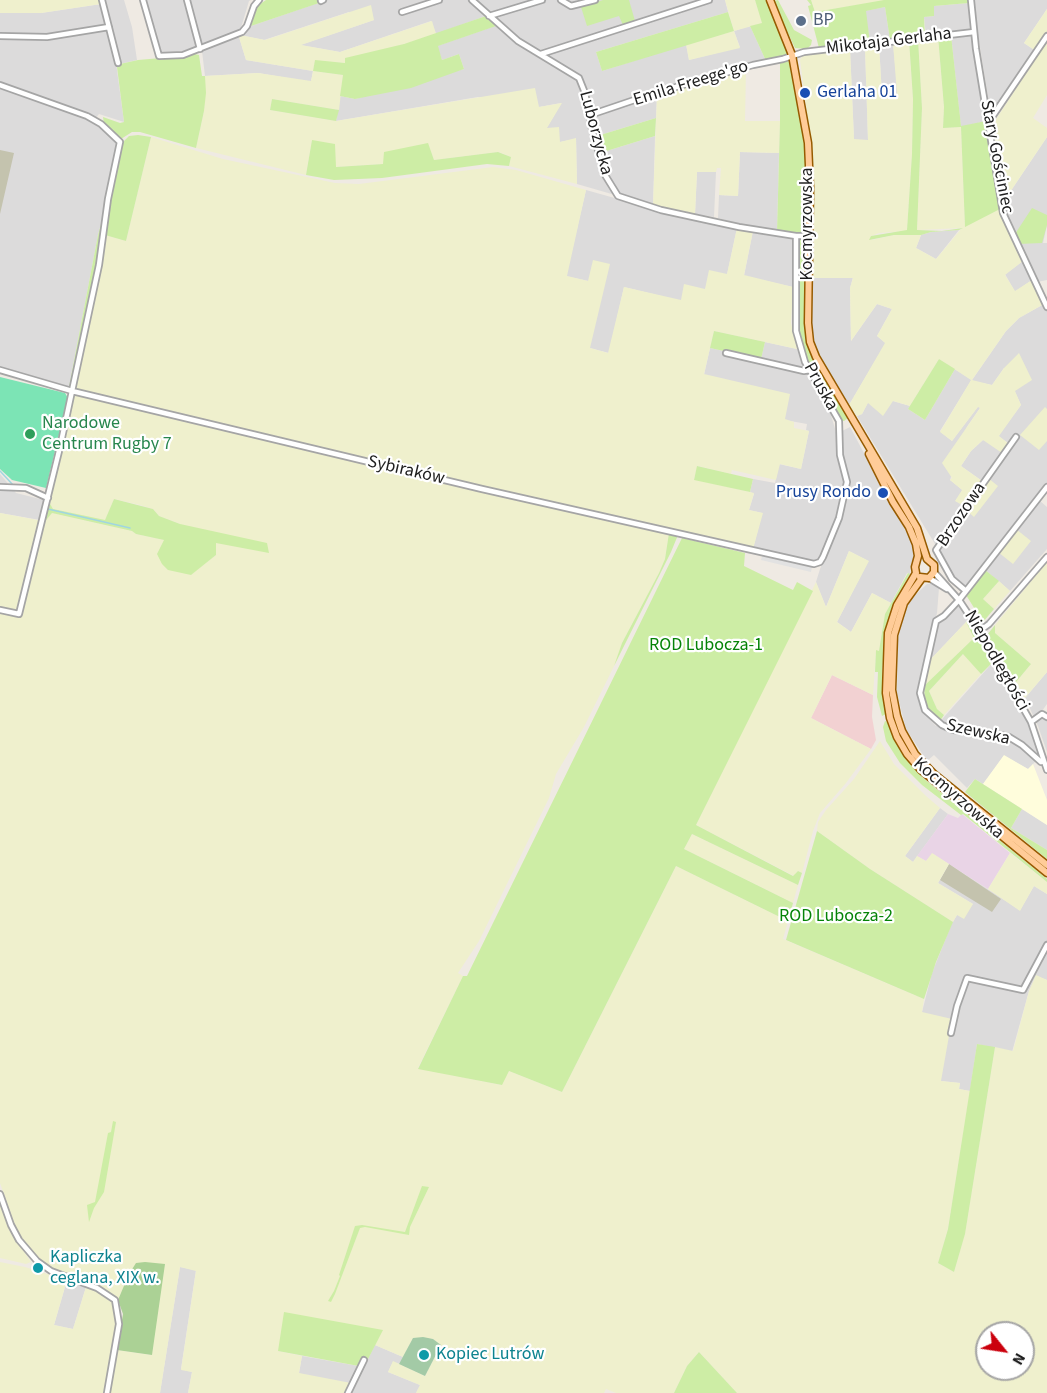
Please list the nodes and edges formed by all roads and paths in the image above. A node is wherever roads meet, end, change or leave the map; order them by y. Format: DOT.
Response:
graph roads {
  1 [pos="102,0"];
  2 [pos="143,0"];
  3 [pos="187,0"];
  4 [pos="259,0"];
  5 [pos="439,0"];
  6 [pos="472,0"];
  7 [pos="542,0"];
  8 [pos="561,0"];
  9 [pos="595,0"];
  10 [pos="709,0"];
  11 [pos="770,0"];
  12 [pos="971,0"];
  13 [pos="402,12"];
  14 [pos="489,16"];
  15 [pos="109,27"];
  16 [pos="974,32"];
  17 [pos="0,36"];
  18 [pos="1047,36"];
  19 [pos="200,49"];
  20 [pos="804,52"];
  21 [pos="542,54"];
  22 [pos="792,55"];
  23 [pos="118,63"];
  24 [pos="795,67"];
  25 [pos="0,85"];
  26 [pos="590,115"];
  27 [pos="988,123"];
  28 [pos="796,236"];
  29 [pos="808,236"];
  30 [pos="1047,307"];
  31 [pos="726,353"];
  32 [pos="0,370"];
  33 [pos="810,370"];
  34 [pos="72,391"];
  35 [pos="852,420"];
  36 [pos="840,427"];
  37 [pos="1016,437"];
  38 [pos="864,440"];
  39 [pos="1047,487"];
  40 [pos="0,488"];
  41 [pos="48,498"];
  42 [pos="1047,557"];
  43 [pos="927,559"];
  44 [pos="918,561"];
  45 [pos="814,564"];
  46 [pos="916,573"];
  47 [pos="928,576"];
  48 [pos="966,591"];
  49 [pos="959,600"];
  50 [pos="0,610"];
  51 [pos="979,627"];
  52 [pos="1047,717"];
  53 [pos="1031,722"];
  54 [pos="1044,761"];
  55 [pos="1047,770"];
  56 [pos="1047,865"];
  57 [pos="1047,873"];
  58 [pos="1047,945"];
  59 [pos="951,1033"];
  60 [pos="0,1194"];
  61 [pos="364,1360"];
  62 [pos="106,1393"];
  63 [pos="348,1393"];
  1 -- 15 [label="street"];
  2 -- 19 [label="street"];
  3 -- 19 [label="street"];
  4 -- 19 [label="street"];
  5 -- 13 [label="street"];
  6 -- 14 [label="street, Luborzycka"];
  7 -- 14 [label="street"];
  8 -- 9 [label="street"];
  10 -- 21 [label="street"];
  11 -- 22 [label="main road, Kocmyrzowska"];
  12 -- 16 [label="street, Stary Gościniec"];
  14 -- 21 [label="street, Luborzycka"];
  15 -- 17 [label="street"];
  15 -- 23 [label="street"];
  16 -- 20 [label="street, Mikołaja Gerlaha"];
  16 -- 27 [label="street, Stary Gościniec"];
  18 -- 27 [label="street"];
  20 -- 22 [label="street, Mikołaja Gerlaha"];
  20 -- 24 [label="street, Mikołaja Gerlaha"];
  21 -- 26 [label="street, Luborzycka"];
  22 -- 24 [label="main road, Kocmyrzowska"];
  22 -- 26 [label="street, Emila Freege'go"];
  24 -- 29 [label="main road, Kocmyrzowska"];
  25 -- 34 [label="street"];
  26 -- 28 [label="street, Luborzycka"];
  27 -- 30 [label="street, Stary Gościniec"];
  28 -- 29 [label="street, Luborzycka"];
  28 -- 33 [label="street, Pruska"];
  29 -- 35 [label="main road, Kocmyrzowska"];
  31 -- 33 [label="street"];
  32 -- 34 [label="street, Sybiraków"];
  33 -- 36 [label="street, Pruska"];
  34 -- 41 [label="street"];
  34 -- 45 [label="street, Sybiraków"];
  35 -- 36 [label="street"];
  35 -- 38 [label="main road, Kocmyrzowska"];
  36 -- 45 [label="street, Pruska"];
  37 -- 48 [label="street, Brzozowa"];
  38 -- 43 [label="main road, Kocmyrzowska"];
  38 -- 44 [label="main road, Kocmyrzowska"];
  39 -- 48 [label="street, Szewska"];
  40 -- 41 [label="street"];
  41 -- 50 [label="street"];
  42 -- 51 [label="street"];
  43 -- 44 [label="main road"];
  43 -- 47 [label="main road"];
  44 -- 46 [label="main road"];
  46 -- 47 [label="main road"];
  46 -- 57 [label="main road, Kocmyrzowska"];
  47 -- 49 [label="street, Niepodległości"];
  47 -- 56 [label="main road, Kocmyrzowska"];
  48 -- 49 [label="street, Szewska"];
  49 -- 51 [label="street, Niepodległości"];
  49 -- 54 [label="street, Szewska"];
  51 -- 53 [label="street, Niepodległości"];
  52 -- 53 [label="street"];
  53 -- 54 [label="street, Niepodległości"];
  54 -- 55 [label="street, Niepodległości"];
  58 -- 59 [label="street"];
  60 -- 62 [label="street"];
  61 -- 63 [label="street"];
}
